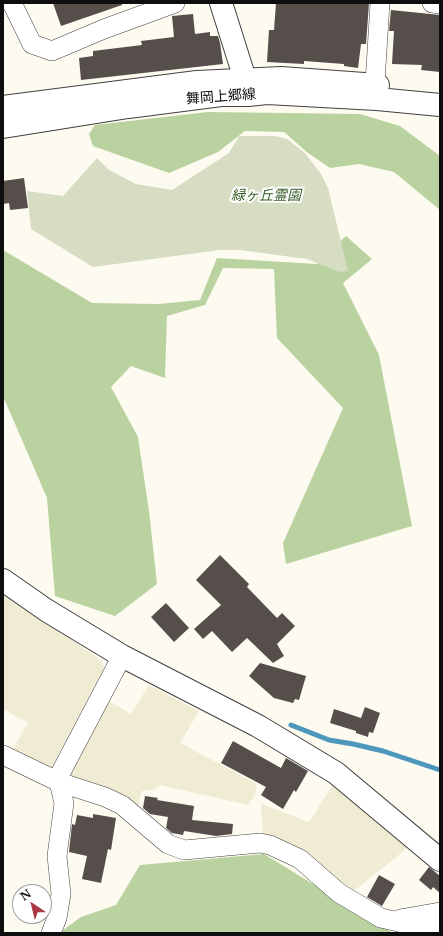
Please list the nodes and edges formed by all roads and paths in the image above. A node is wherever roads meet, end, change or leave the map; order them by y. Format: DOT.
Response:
graph roads {
  1 [pos="12,3"];
  2 [pos="175,3"];
  3 [pos="221,3"];
  4 [pos="380,3"];
  5 [pos="432,3"];
  6 [pos="440,4"];
  7 [pos="246,87"];
  8 [pos="440,90"];
  9 [pos="374,92"];
  10 [pos="440,105"];
  11 [pos="3,107"];
  12 [pos="3,127"];
  13 [pos="3,580"];
  14 [pos="122,656"];
  15 [pos="3,755"];
  16 [pos="58,782"];
  17 [pos="440,860"];
  18 [pos="440,912"];
  19 [pos="393,920"];
  20 [pos="51,933"];
  21 [pos="440,933"];
  1 -- 2 [label="street"];
  3 -- 7 [label="street"];
  4 -- 9 [label="street"];
  5 -- 6 [label="street"];
  7 -- 9 [label="street, 舞岡上郷線"];
  7 -- 11 [label="street, 舞岡上郷線"];
  7 -- 12 [label="street, 舞岡上郷線"];
  8 -- 9 [label="street, 舞岡上郷線"];
  9 -- 10 [label="street, 舞岡上郷線"];
  13 -- 14 [label="street"];
  14 -- 16 [label="street"];
  14 -- 17 [label="street"];
  15 -- 16 [label="street"];
  16 -- 19 [label="street"];
  16 -- 20 [label="street"];
  18 -- 19 [label="street"];
  19 -- 21 [label="street"];
}
